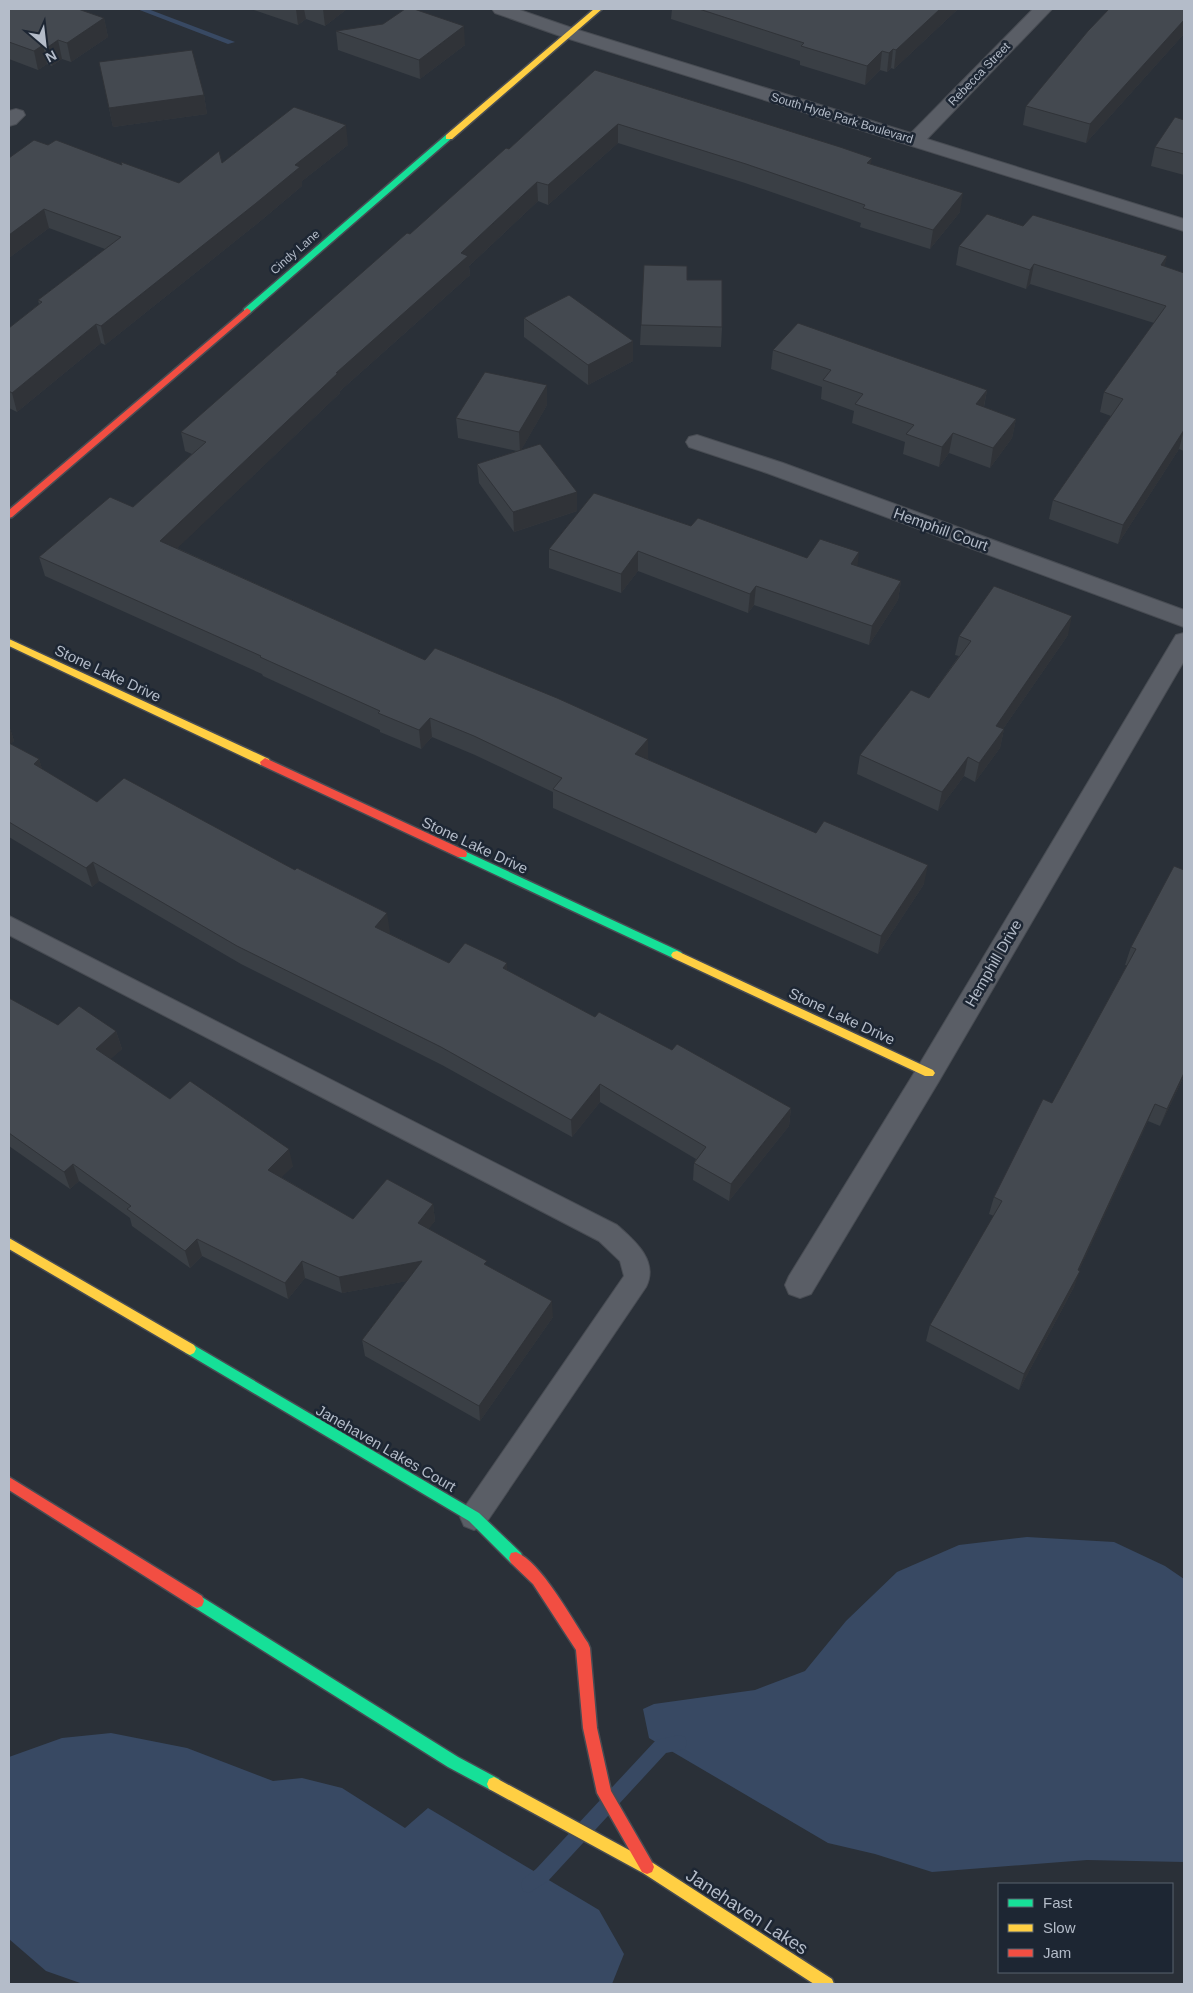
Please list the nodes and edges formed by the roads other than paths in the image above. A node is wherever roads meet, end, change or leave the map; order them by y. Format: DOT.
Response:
graph roads {
  1 [pos="501,9"];
  2 [pos="598,9"];
  3 [pos="1043,9"];
  4 [pos="569,33"];
  5 [pos="9,113"];
  6 [pos="9,120"];
  7 [pos="916,140"];
  8 [pos="1184,225"];
  9 [pos="697,442"];
  10 [pos="9,515"];
  11 [pos="1184,619"];
  12 [pos="1184,641"];
  13 [pos="9,642"];
  14 [pos="9,925"];
  15 [pos="929,1073"];
  16 [pos="9,1243"];
  17 [pos="800,1285"];
  18 [pos="9,1483"];
  19 [pos="474,1517"];
  20 [pos="604,1793"];
  21 [pos="648,1868"];
  22 [pos="827,1984"];
  1 -- 4 [label="street, South Hyde Park Boulevard"];
  2 -- 4 [label="street, Cindy Lane"];
  3 -- 7 [label="street, Rebecca Street"];
  4 -- 7 [label="street, South Hyde Park Boulevard"];
  4 -- 10 [label="street, Cindy Lane"];
  5 -- 6 [label="street"];
  7 -- 8 [label="street, South Hyde Park Boulevard"];
  9 -- 11 [label="street, Hemphill Court"];
  12 -- 15 [label="street, Hemphill Drive"];
  13 -- 15 [label="street, Stone Lake Drive"];
  14 -- 19 [label="lane"];
  15 -- 17 [label="street, Hemphill Drive"];
  16 -- 19 [label="street, Janehaven Lakes Court"];
  18 -- 21 [label="street, Janehaven Lakes"];
  19 -- 20 [label="street, Janehaven Lakes Court"];
  20 -- 21 [label="street, Janehaven Lakes"];
  21 -- 22 [label="street, Janehaven Lakes"];
}
